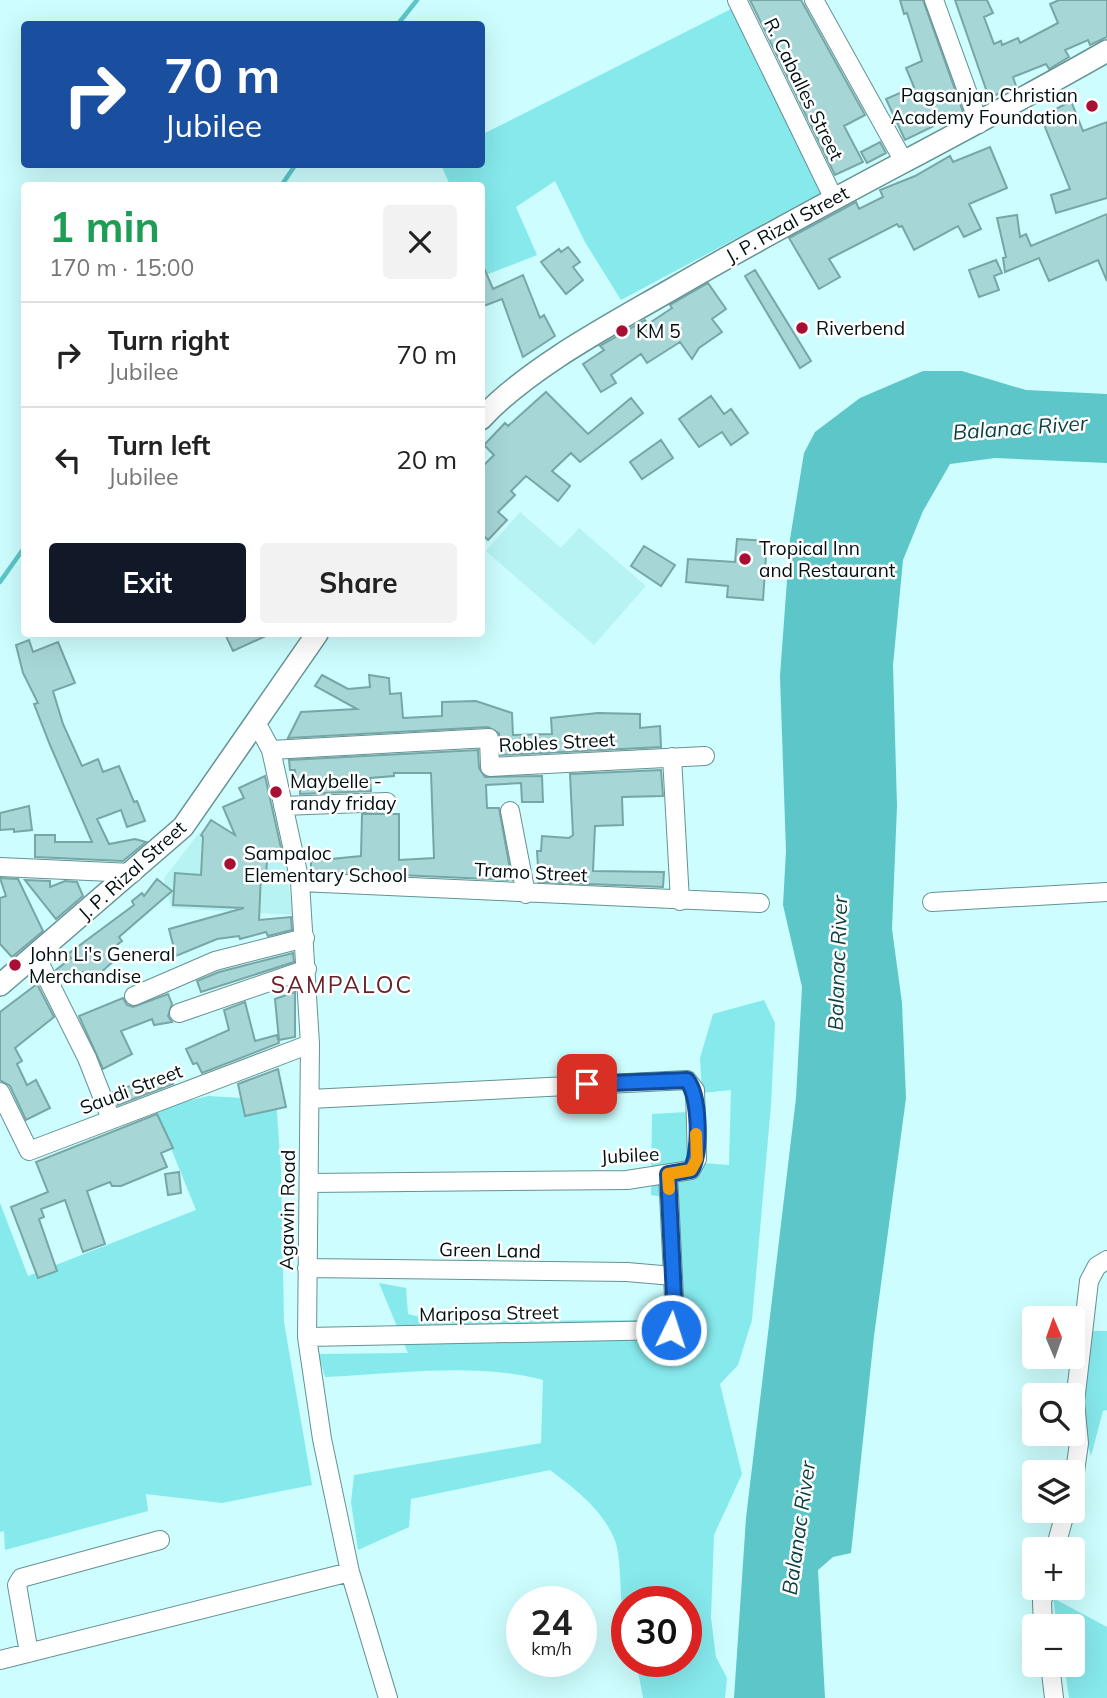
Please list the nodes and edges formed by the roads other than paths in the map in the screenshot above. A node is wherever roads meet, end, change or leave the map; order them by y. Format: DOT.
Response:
graph roads {
  1 [pos="737,0"];
  2 [pos="814,0"];
  3 [pos="934,0"];
  4 [pos="1107,51"];
  5 [pos="979,124"];
  6 [pos="903,160"];
  7 [pos="833,197"];
  8 [pos="485,415"];
  9 [pos="315,637"];
  10 [pos="256,722"];
  11 [pos="271,750"];
  12 [pos="705,756"];
  13 [pos="672,757"];
  14 [pos="387,802"];
  15 [pos="283,806"];
  16 [pos="510,811"];
  17 [pos="0,867"];
  18 [pos="133,873"];
  19 [pos="300,882"];
  20 [pos="1107,892"];
  21 [pos="526,894"];
  22 [pos="680,901"];
  23 [pos="932,902"];
  24 [pos="760,903"];
  25 [pos="304,938"];
  26 [pos="36,956"];
  27 [pos="307,969"];
  28 [pos="0,985"];
  29 [pos="134,996"];
  30 [pos="179,1013"];
  31 [pos="310,1044"];
  32 [pos="0,1092"];
  33 [pos="310,1099"];
  34 [pos="111,1119"];
  35 [pos="668,1174"];
  36 [pos="309,1184"];
  37 [pos="1107,1260"];
  38 [pos="307,1268"];
  39 [pos="673,1276"];
  40 [pos="307,1337"];
  41 [pos="1077,1460"];
  42 [pos="160,1540"];
  43 [pos="350,1572"];
  44 [pos="9,1584"];
  45 [pos="29,1653"];
  46 [pos="0,1660"];
  47 [pos="1052,1677"];
  48 [pos="387,1698"];
  49 [pos="1054,1698"];
  1 -- 7 [label="street, R. Caballes Street"];
  2 -- 6 [label="street"];
  3 -- 5 [label="street"];
  4 -- 5 [label="main road, J. P. Rizal Street"];
  5 -- 6 [label="main road, J. P. Rizal Street"];
  6 -- 7 [label="main road, J. P. Rizal Street"];
  7 -- 8 [label="main road, J. P. Rizal Street"];
  9 -- 10 [label="main road, J. P. Rizal Street"];
  10 -- 11 [label="street, Agawin Road"];
  10 -- 18 [label="main road, J. P. Rizal Street"];
  11 -- 13 [label="street, Robles Street"];
  11 -- 15 [label="street, Agawin Road"];
  12 -- 13 [label="street, Robles Street"];
  13 -- 22 [label="street"];
  14 -- 15 [label="street"];
  15 -- 19 [label="street, Agawin Road"];
  16 -- 21 [label="street"];
  17 -- 18 [label="street"];
  18 -- 26 [label="main road, J. P. Rizal Street"];
  19 -- 21 [label="street, Tramo Street"];
  19 -- 25 [label="street, Agawin Road"];
  20 -- 23 [label="street"];
  21 -- 22 [label="street, Tramo Street"];
  22 -- 24 [label="street, Tramo Street"];
  25 -- 27 [label="street, Agawin Road"];
  25 -- 29 [label="street"];
  26 -- 28 [label="main road, J. P. Rizal Street"];
  26 -- 34 [label="street"];
  27 -- 30 [label="street"];
  27 -- 31 [label="street, Agawin Road"];
  31 -- 33 [label="street, Agawin Road"];
  31 -- 34 [label="street, Saudi Street"];
  32 -- 34 [label="street, Saudi Street"];
  33 -- 35 [label="street, Jubilee"];
  33 -- 36 [label="street, Agawin Road"];
  35 -- 36 [label="street, Jubilee"];
  35 -- 39 [label="street"];
  36 -- 38 [label="street, Agawin Road"];
  37 -- 41 [label="street"];
  38 -- 39 [label="street, Green Land"];
  38 -- 40 [label="street, Agawin Road"];
  39 -- 40 [label="street, Mariposa Street"];
  40 -- 43 [label="street, Agawin Road"];
  42 -- 44 [label="street"];
  43 -- 45 [label="street"];
  43 -- 48 [label="street, Agawin Road"];
  44 -- 45 [label="street"];
  45 -- 46 [label="street"];
  47 -- 49 [label="street"];
}
